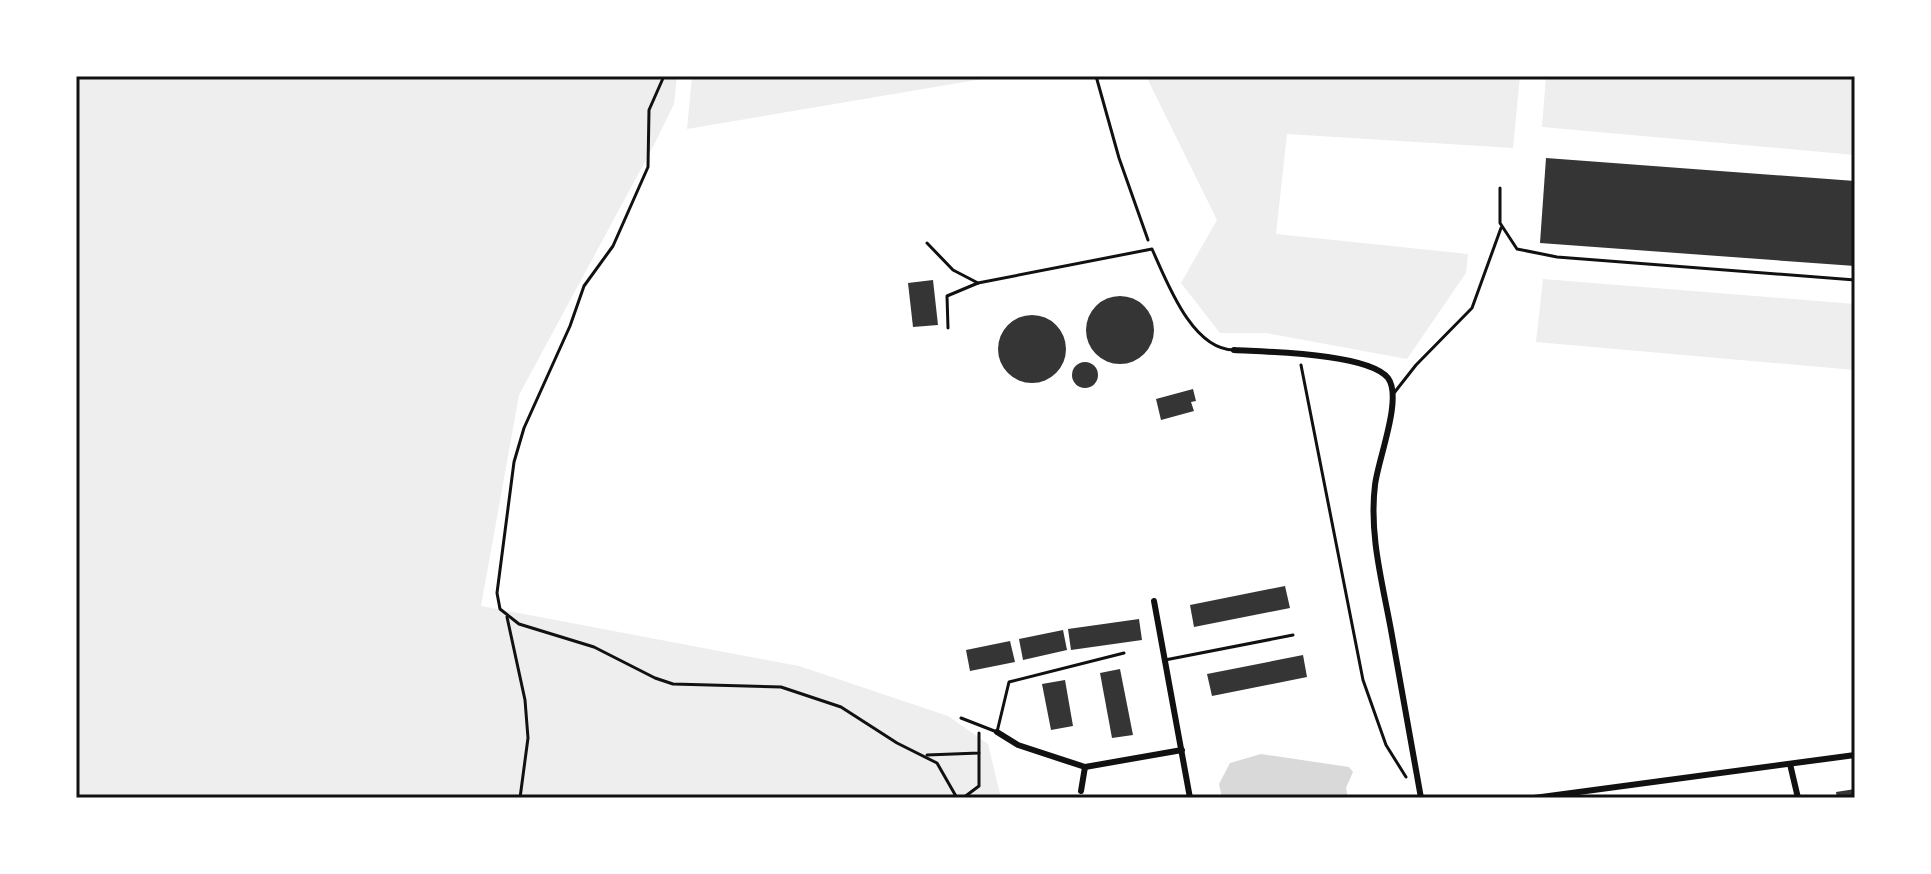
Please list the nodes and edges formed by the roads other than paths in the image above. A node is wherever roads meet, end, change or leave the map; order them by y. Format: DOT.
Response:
graph roads {
  1 [pos="1500,188"];
  2 [pos="1502,226"];
  3 [pos="927,243"];
  4 [pos="1855,280"];
  5 [pos="978,283"];
  6 [pos="948,328"];
  7 [pos="1234,350"];
  8 [pos="1394,393"];
  9 [pos="1154,601"];
  10 [pos="1293,635"];
  11 [pos="1124,653"];
  12 [pos="1165,660"];
  13 [pos="961,718"];
  14 [pos="997,732"];
  15 [pos="1182,750"];
  16 [pos="1855,755"];
  17 [pos="1790,764"];
  18 [pos="1085,767"];
  19 [pos="1081,795"];
  20 [pos="1190,798"];
  21 [pos="1421,798"];
  22 [pos="1534,798"];
  23 [pos="1798,798"];
  1 -- 2 [label="lane"];
  2 -- 4 [label="lane"];
  2 -- 8 [label="lane"];
  3 -- 5 [label="lane"];
  5 -- 6 [label="lane"];
  5 -- 7 [label="lane"];
  7 -- 8 [label="street"];
  8 -- 21 [label="street"];
  9 -- 12 [label="street"];
  10 -- 12 [label="lane"];
  11 -- 14 [label="lane"];
  12 -- 15 [label="street"];
  13 -- 14 [label="lane"];
  14 -- 18 [label="street"];
  15 -- 18 [label="street"];
  15 -- 20 [label="street"];
  16 -- 17 [label="street"];
  17 -- 22 [label="street"];
  17 -- 23 [label="street"];
  18 -- 19 [label="street"];
}
